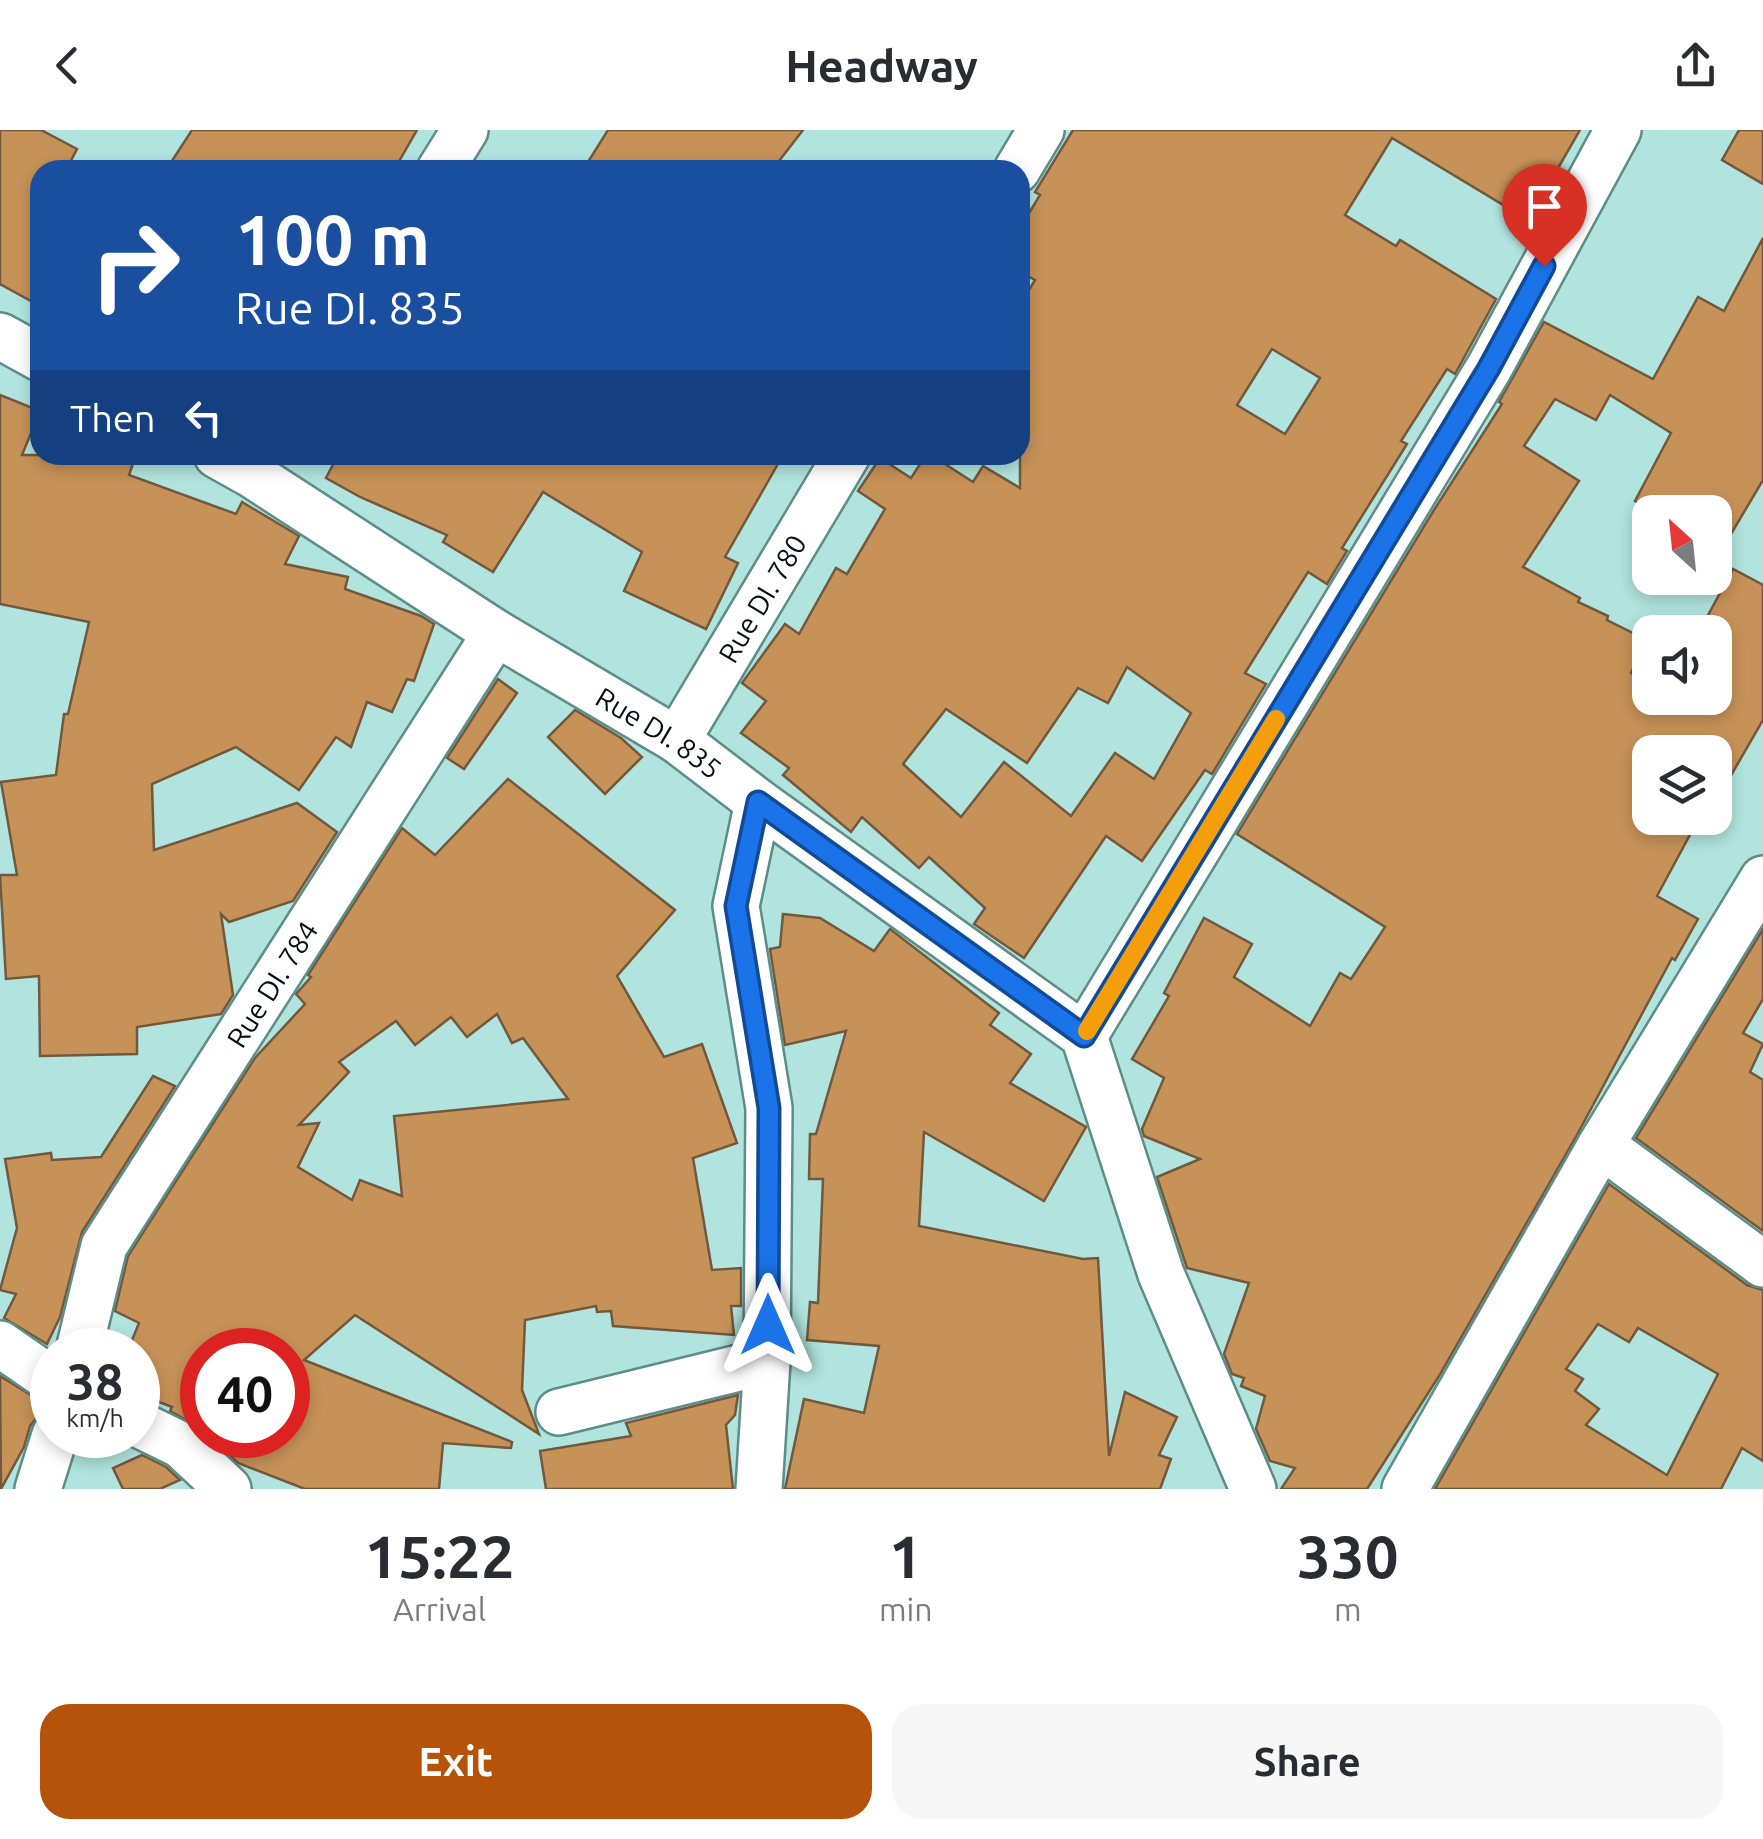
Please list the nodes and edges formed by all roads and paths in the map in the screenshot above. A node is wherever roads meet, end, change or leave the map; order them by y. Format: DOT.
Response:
graph roads {
  1 [pos="465,130"];
  2 [pos="1042,130"];
  3 [pos="1618,130"];
  4 [pos="446,160"];
  5 [pos="1024,160"];
  6 [pos="0,336"];
  7 [pos="30,352"];
  8 [pos="250,465"];
  9 [pos="841,465"];
  10 [pos="496,633"];
  11 [pos="676,740"];
  12 [pos="758,802"];
  13 [pos="1763,880"];
  14 [pos="1084,1036"];
  15 [pos="1601,1145"];
  16 [pos="1763,1264"];
  17 [pos="85,1328"];
  18 [pos="0,1344"];
  19 [pos="767,1362"];
  20 [pos="30,1365"];
  21 [pos="560,1412"];
  22 [pos="160,1434"];
  23 [pos="48,1458"];
  24 [pos="38,1489"];
  25 [pos="228,1489"];
  26 [pos="759,1489"];
  27 [pos="1253,1489"];
  28 [pos="1405,1489"];
  1 -- 4 [label="street"];
  2 -- 5 [label="street"];
  3 -- 14 [label="street"];
  6 -- 7 [label="street"];
  8 -- 10 [label="street, Rue DI. 835"];
  9 -- 11 [label="street, Rue DI. 780"];
  10 -- 11 [label="street, Rue DI. 835"];
  10 -- 17 [label="street, Rue DI. 784"];
  11 -- 12 [label="street, Rue DI. 835"];
  12 -- 14 [label="street, Rue DI. 835"];
  12 -- 19 [label="street"];
  13 -- 15 [label="street"];
  14 -- 27 [label="street"];
  15 -- 16 [label="street"];
  15 -- 28 [label="street"];
  18 -- 20 [label="street"];
  19 -- 21 [label="street"];
  19 -- 26 [label="street"];
  22 -- 25 [label="street"];
  23 -- 24 [label="street"];
}
